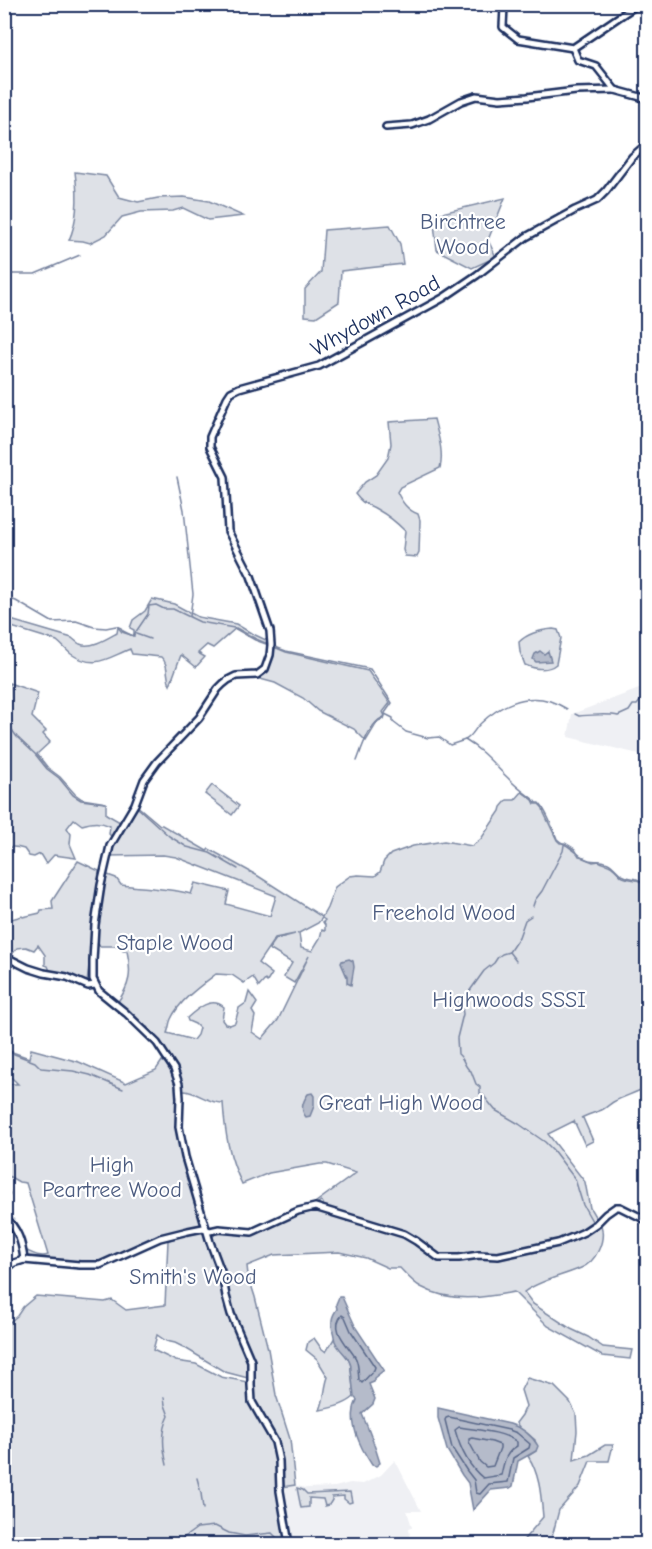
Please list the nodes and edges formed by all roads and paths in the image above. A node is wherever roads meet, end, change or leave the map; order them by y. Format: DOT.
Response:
graph roads {
  1 [pos="638,4"];
  2 [pos="504,6"];
  3 [pos="573,48"];
  4 [pos="615,90"];
  5 [pos="648,99"];
  6 [pos="386,127"];
  7 [pos="648,143"];
  8 [pos="4,957"];
  9 [pos="95,985"];
  10 [pos="4,1216"];
  11 [pos="648,1221"];
  12 [pos="207,1229"];
  13 [pos="24,1260"];
  14 [pos="4,1269"];
  15 [pos="289,1545"];
  1 -- 3 [label="street"];
  2 -- 3 [label="street"];
  3 -- 4 [label="street"];
  4 -- 5 [label="street"];
  4 -- 6 [label="street"];
  7 -- 9 [label="street, Whydown Road"];
  8 -- 9 [label="street"];
  9 -- 12 [label="street"];
  10 -- 13 [label="street"];
  11 -- 12 [label="street"];
  12 -- 13 [label="street"];
  12 -- 15 [label="street"];
  13 -- 14 [label="street"];
}
